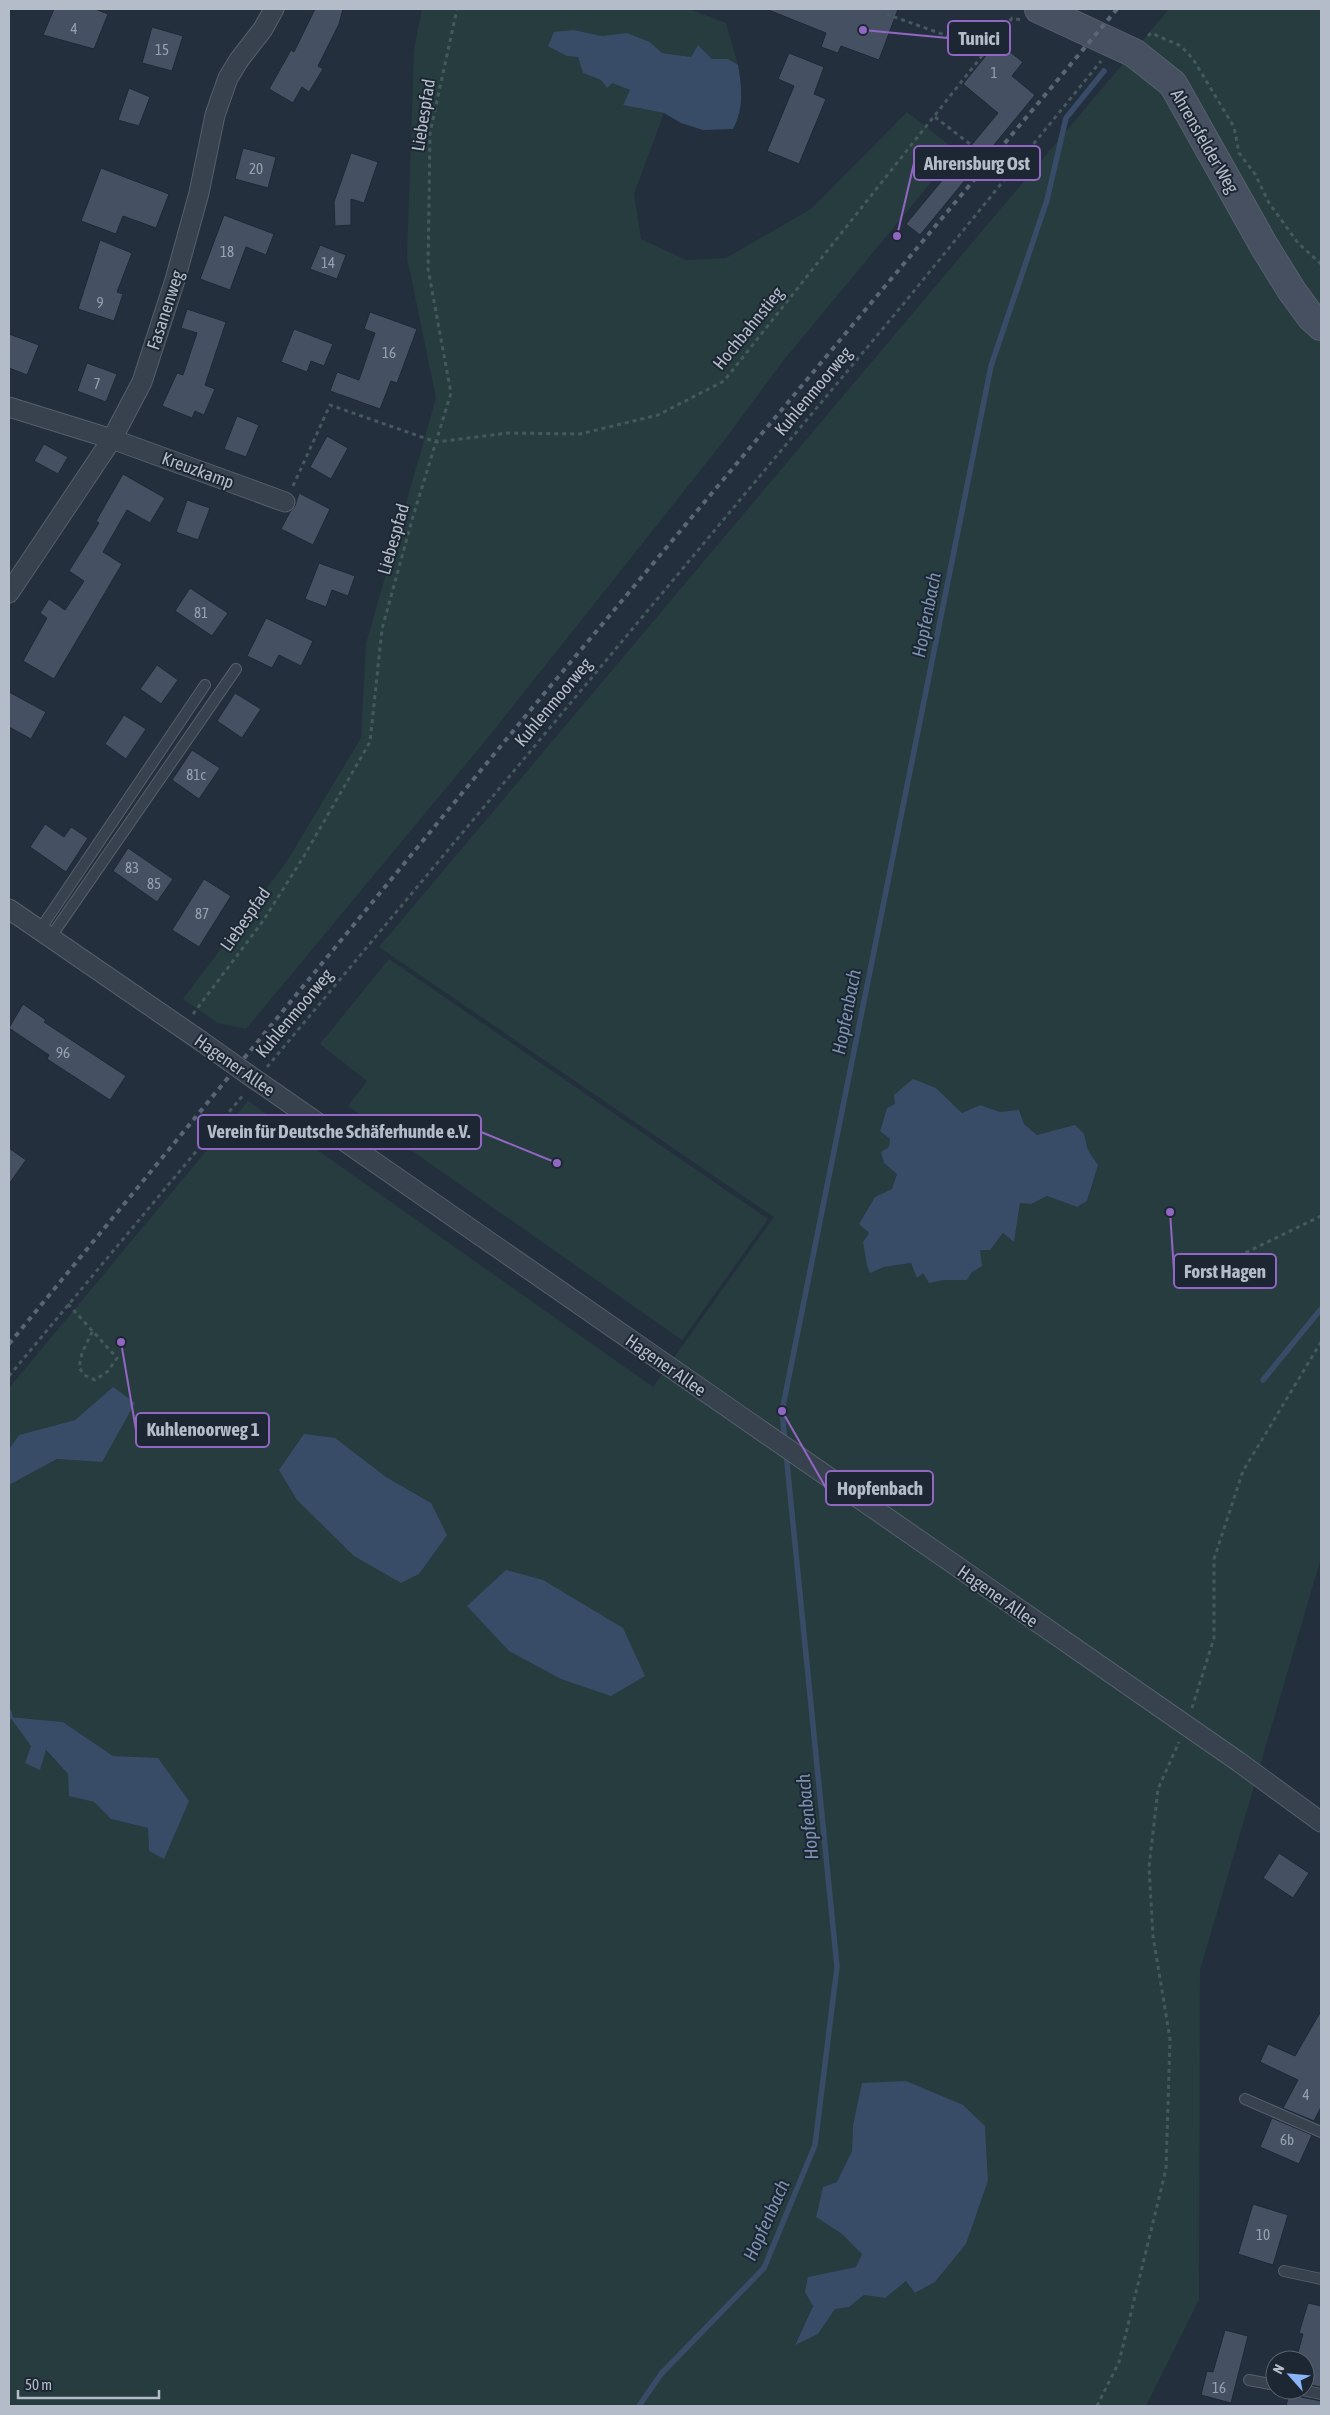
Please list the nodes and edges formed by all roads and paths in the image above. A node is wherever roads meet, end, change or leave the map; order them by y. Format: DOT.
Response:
graph roads {
  1 [pos="274,9"];
  2 [pos="457,9"];
  3 [pos="1039,9"];
  4 [pos="886,14"];
  5 [pos="1012,18"];
  6 [pos="956,40"];
  7 [pos="1125,48"];
  8 [pos="935,117"];
  9 [pos="979,151"];
  10 [pos="1321,264"];
  11 [pos="1321,326"];
  12 [pos="9,407"];
  13 [pos="112,439"];
  14 [pos="436,442"];
  15 [pos="285,502"];
  16 [pos="9,593"];
  17 [pos="236,669"];
  18 [pos="205,685"];
  19 [pos="9,910"];
  20 [pos="45,935"];
  21 [pos="182,1028"];
  22 [pos="251,1077"];
  23 [pos="1321,1216"];
  24 [pos="1224,1263"];
  25 [pos="68,1304"];
  26 [pos="93,1330"];
  27 [pos="1321,1342"];
  28 [pos="9,1376"];
  29 [pos="1186,1726"];
  30 [pos="1321,1822"];
  31 [pos="1244,2098"];
  32 [pos="1321,2132"];
  33 [pos="1284,2271"];
  34 [pos="1321,2279"];
  35 [pos="1249,2380"];
  36 [pos="1265,2383"];
  37 [pos="1097,2406"];
  1 -- 13 [label="street, Fasanenweg"];
  2 -- 14 [label="path, Liebespfad"];
  3 -- 7 [label="street, Ahrensfelder Weg"];
  4 -- 6 [label="path"];
  5 -- 8 [label="path, Hochbahnstieg"];
  7 -- 10 [label="path, Kuhlenmoorweg"];
  7 -- 11 [label="street, Ahrensfelder Weg"];
  7 -- 22 [label="path, Kuhlenmoorweg"];
  8 -- 9 [label="path"];
  8 -- 14 [label="path, Hochbahnstieg"];
  12 -- 13 [label="street, Kreuzkamp"];
  13 -- 15 [label="street, Kreuzkamp"];
  13 -- 16 [label="street, Fasanenweg"];
  14 -- 15 [label="path, Hochbahnstieg"];
  14 -- 21 [label="path, Liebespfad"];
  17 -- 20 [label="lane"];
  18 -- 20 [label="lane"];
  19 -- 20 [label="street, Hagener Allee"];
  20 -- 21 [label="street, Hagener Allee"];
  21 -- 22 [label="street, Hagener Allee, bridge"];
  22 -- 25 [label="path, Kuhlenmoorweg"];
  22 -- 29 [label="street, Hagener Allee"];
  23 -- 24 [label="path"];
  25 -- 26 [label="path"];
  25 -- 28 [label="path, Kuhlenmoorweg"];
  26 -- 26 [label="path"];
  27 -- 29 [label="path"];
  29 -- 30 [label="street, Hagener Allee"];
  29 -- 37 [label="path"];
  31 -- 32 [label="lane"];
  33 -- 34 [label="lane"];
  35 -- 36 [label="lane"];
}
